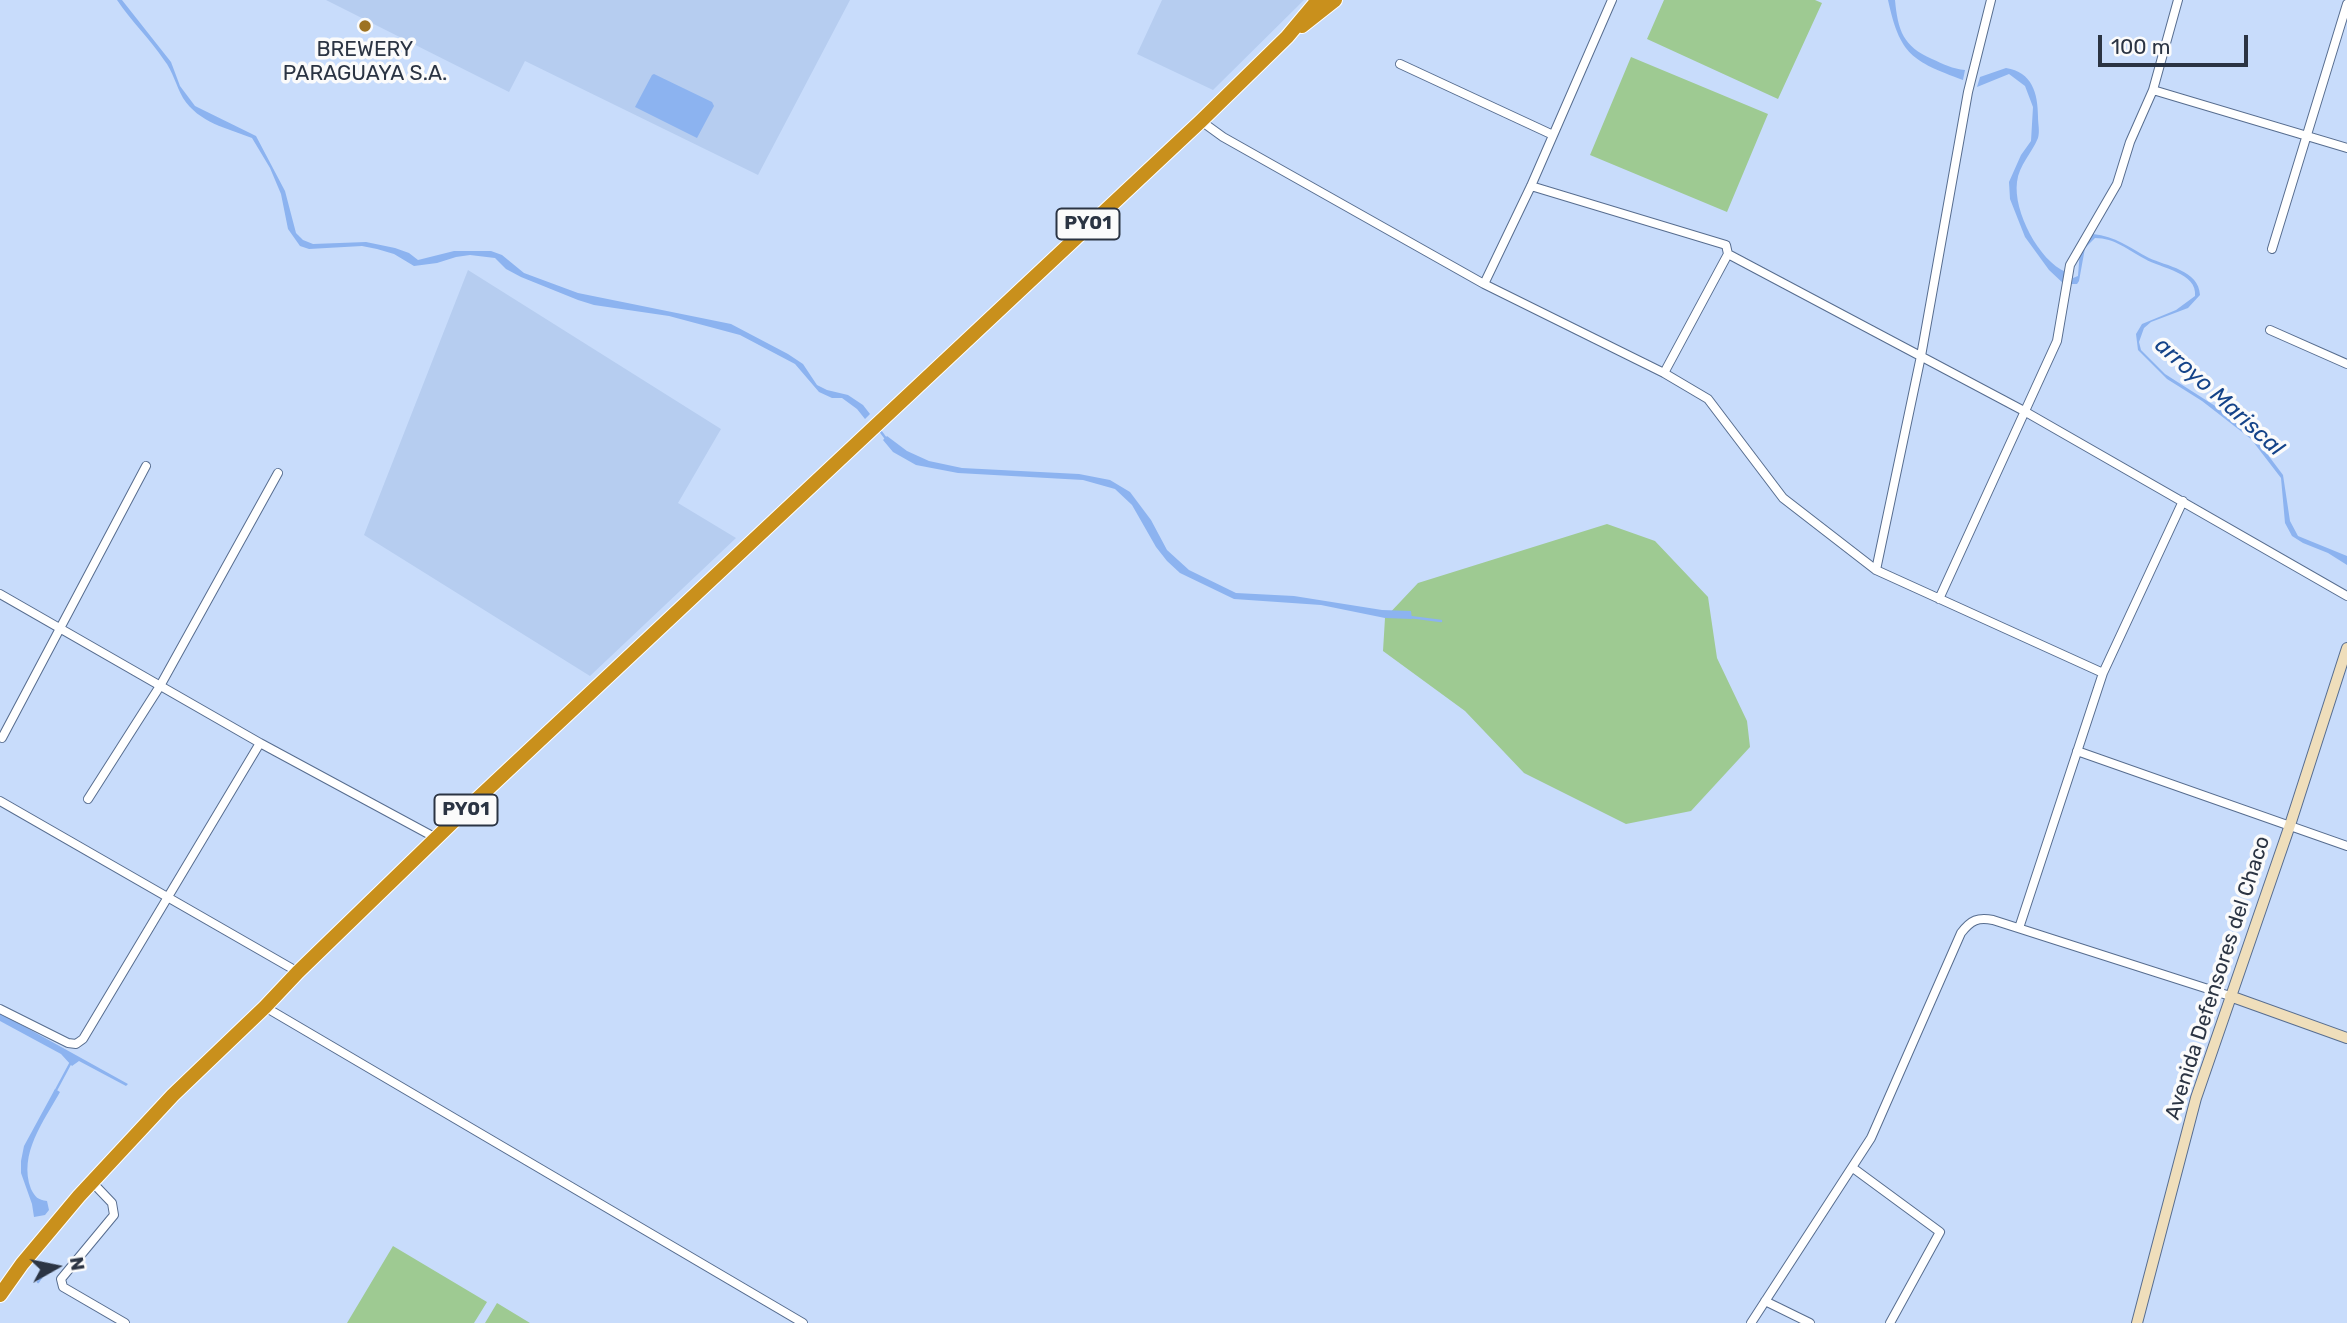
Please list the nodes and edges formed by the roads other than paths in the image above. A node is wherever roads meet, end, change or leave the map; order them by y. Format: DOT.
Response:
graph roads {
  1 [pos="1318,0"];
  2 [pos="1335,0"];
  3 [pos="1612,0"];
  4 [pos="1991,0"];
  5 [pos="2178,0"];
  6 [pos="2347,4"];
  7 [pos="1287,37"];
  8 [pos="1401,64"];
  9 [pos="2153,90"];
  10 [pos="1201,121"];
  11 [pos="1553,135"];
  12 [pos="2308,136"];
  13 [pos="2347,148"];
  14 [pos="1531,186"];
  15 [pos="2272,249"];
  16 [pos="1728,254"];
  17 [pos="1484,284"];
  18 [pos="2270,330"];
  19 [pos="1921,356"];
  20 [pos="2347,364"];
  21 [pos="1664,373"];
  22 [pos="2024,411"];
  23 [pos="146,466"];
  24 [pos="278,473"];
  25 [pos="2183,501"];
  26 [pos="1876,570"];
  27 [pos="0,594"];
  28 [pos="2347,596"];
  29 [pos="1939,599"];
  30 [pos="60,628"];
  31 [pos="2347,648"];
  32 [pos="2103,673"];
  33 [pos="160,686"];
  34 [pos="2,738"];
  35 [pos="260,743"];
  36 [pos="2077,751"];
  37 [pos="88,799"];
  38 [pos="0,801"];
  39 [pos="2290,825"];
  40 [pos="436,838"];
  41 [pos="2347,846"];
  42 [pos="168,897"];
  43 [pos="2019,928"];
  44 [pos="298,972"];
  45 [pos="2230,996"];
  46 [pos="265,1007"];
  47 [pos="0,1009"];
  48 [pos="2347,1038"];
  49 [pos="1853,1168"];
  50 [pos="92,1182"];
  51 [pos="0,1295"];
  52 [pos="1765,1301"];
  53 [pos="125,1323"];
  54 [pos="803,1323"];
  55 [pos="1751,1323"];
  56 [pos="1810,1323"];
  57 [pos="1890,1323"];
  58 [pos="2137,1323"];
  1 -- 7 [label="highway, PY01"];
  2 -- 7 [label="highway, PY01"];
  3 -- 11 [label="street"];
  4 -- 19 [label="street"];
  5 -- 9 [label="street"];
  6 -- 12 [label="street"];
  7 -- 10 [label="highway, PY01"];
  8 -- 11 [label="street"];
  9 -- 12 [label="street"];
  9 -- 22 [label="street"];
  10 -- 17 [label="street"];
  10 -- 40 [label="highway, PY01"];
  11 -- 14 [label="street"];
  12 -- 13 [label="street"];
  12 -- 15 [label="street"];
  14 -- 16 [label="street"];
  14 -- 17 [label="street"];
  16 -- 19 [label="street"];
  16 -- 21 [label="street"];
  17 -- 21 [label="street"];
  18 -- 20 [label="street"];
  19 -- 22 [label="street"];
  19 -- 26 [label="street"];
  21 -- 26 [label="street"];
  22 -- 25 [label="street"];
  22 -- 29 [label="street"];
  23 -- 30 [label="street"];
  24 -- 33 [label="street"];
  25 -- 28 [label="street"];
  25 -- 32 [label="street"];
  26 -- 29 [label="street"];
  27 -- 30 [label="street"];
  29 -- 32 [label="street"];
  30 -- 33 [label="street"];
  30 -- 34 [label="street"];
  31 -- 39 [label="main road, Avenida Defensores del Chaco"];
  32 -- 36 [label="street"];
  33 -- 35 [label="street"];
  33 -- 37 [label="street"];
  35 -- 40 [label="street"];
  35 -- 42 [label="street"];
  36 -- 39 [label="street"];
  36 -- 43 [label="street"];
  38 -- 42 [label="street"];
  39 -- 41 [label="street"];
  39 -- 45 [label="main road, Avenida Defensores del Chaco"];
  40 -- 44 [label="highway, PY01"];
  42 -- 44 [label="street"];
  42 -- 47 [label="street"];
  43 -- 45 [label="street"];
  43 -- 49 [label="street"];
  44 -- 46 [label="highway, PY01"];
  45 -- 48 [label="main road"];
  45 -- 58 [label="main road, Avenida Defensores del Chaco"];
  46 -- 50 [label="highway, PY01"];
  46 -- 54 [label="street"];
  49 -- 52 [label="street"];
  49 -- 57 [label="street"];
  50 -- 51 [label="highway, PY01"];
  50 -- 53 [label="street"];
  52 -- 55 [label="street"];
  52 -- 56 [label="street"];
}
